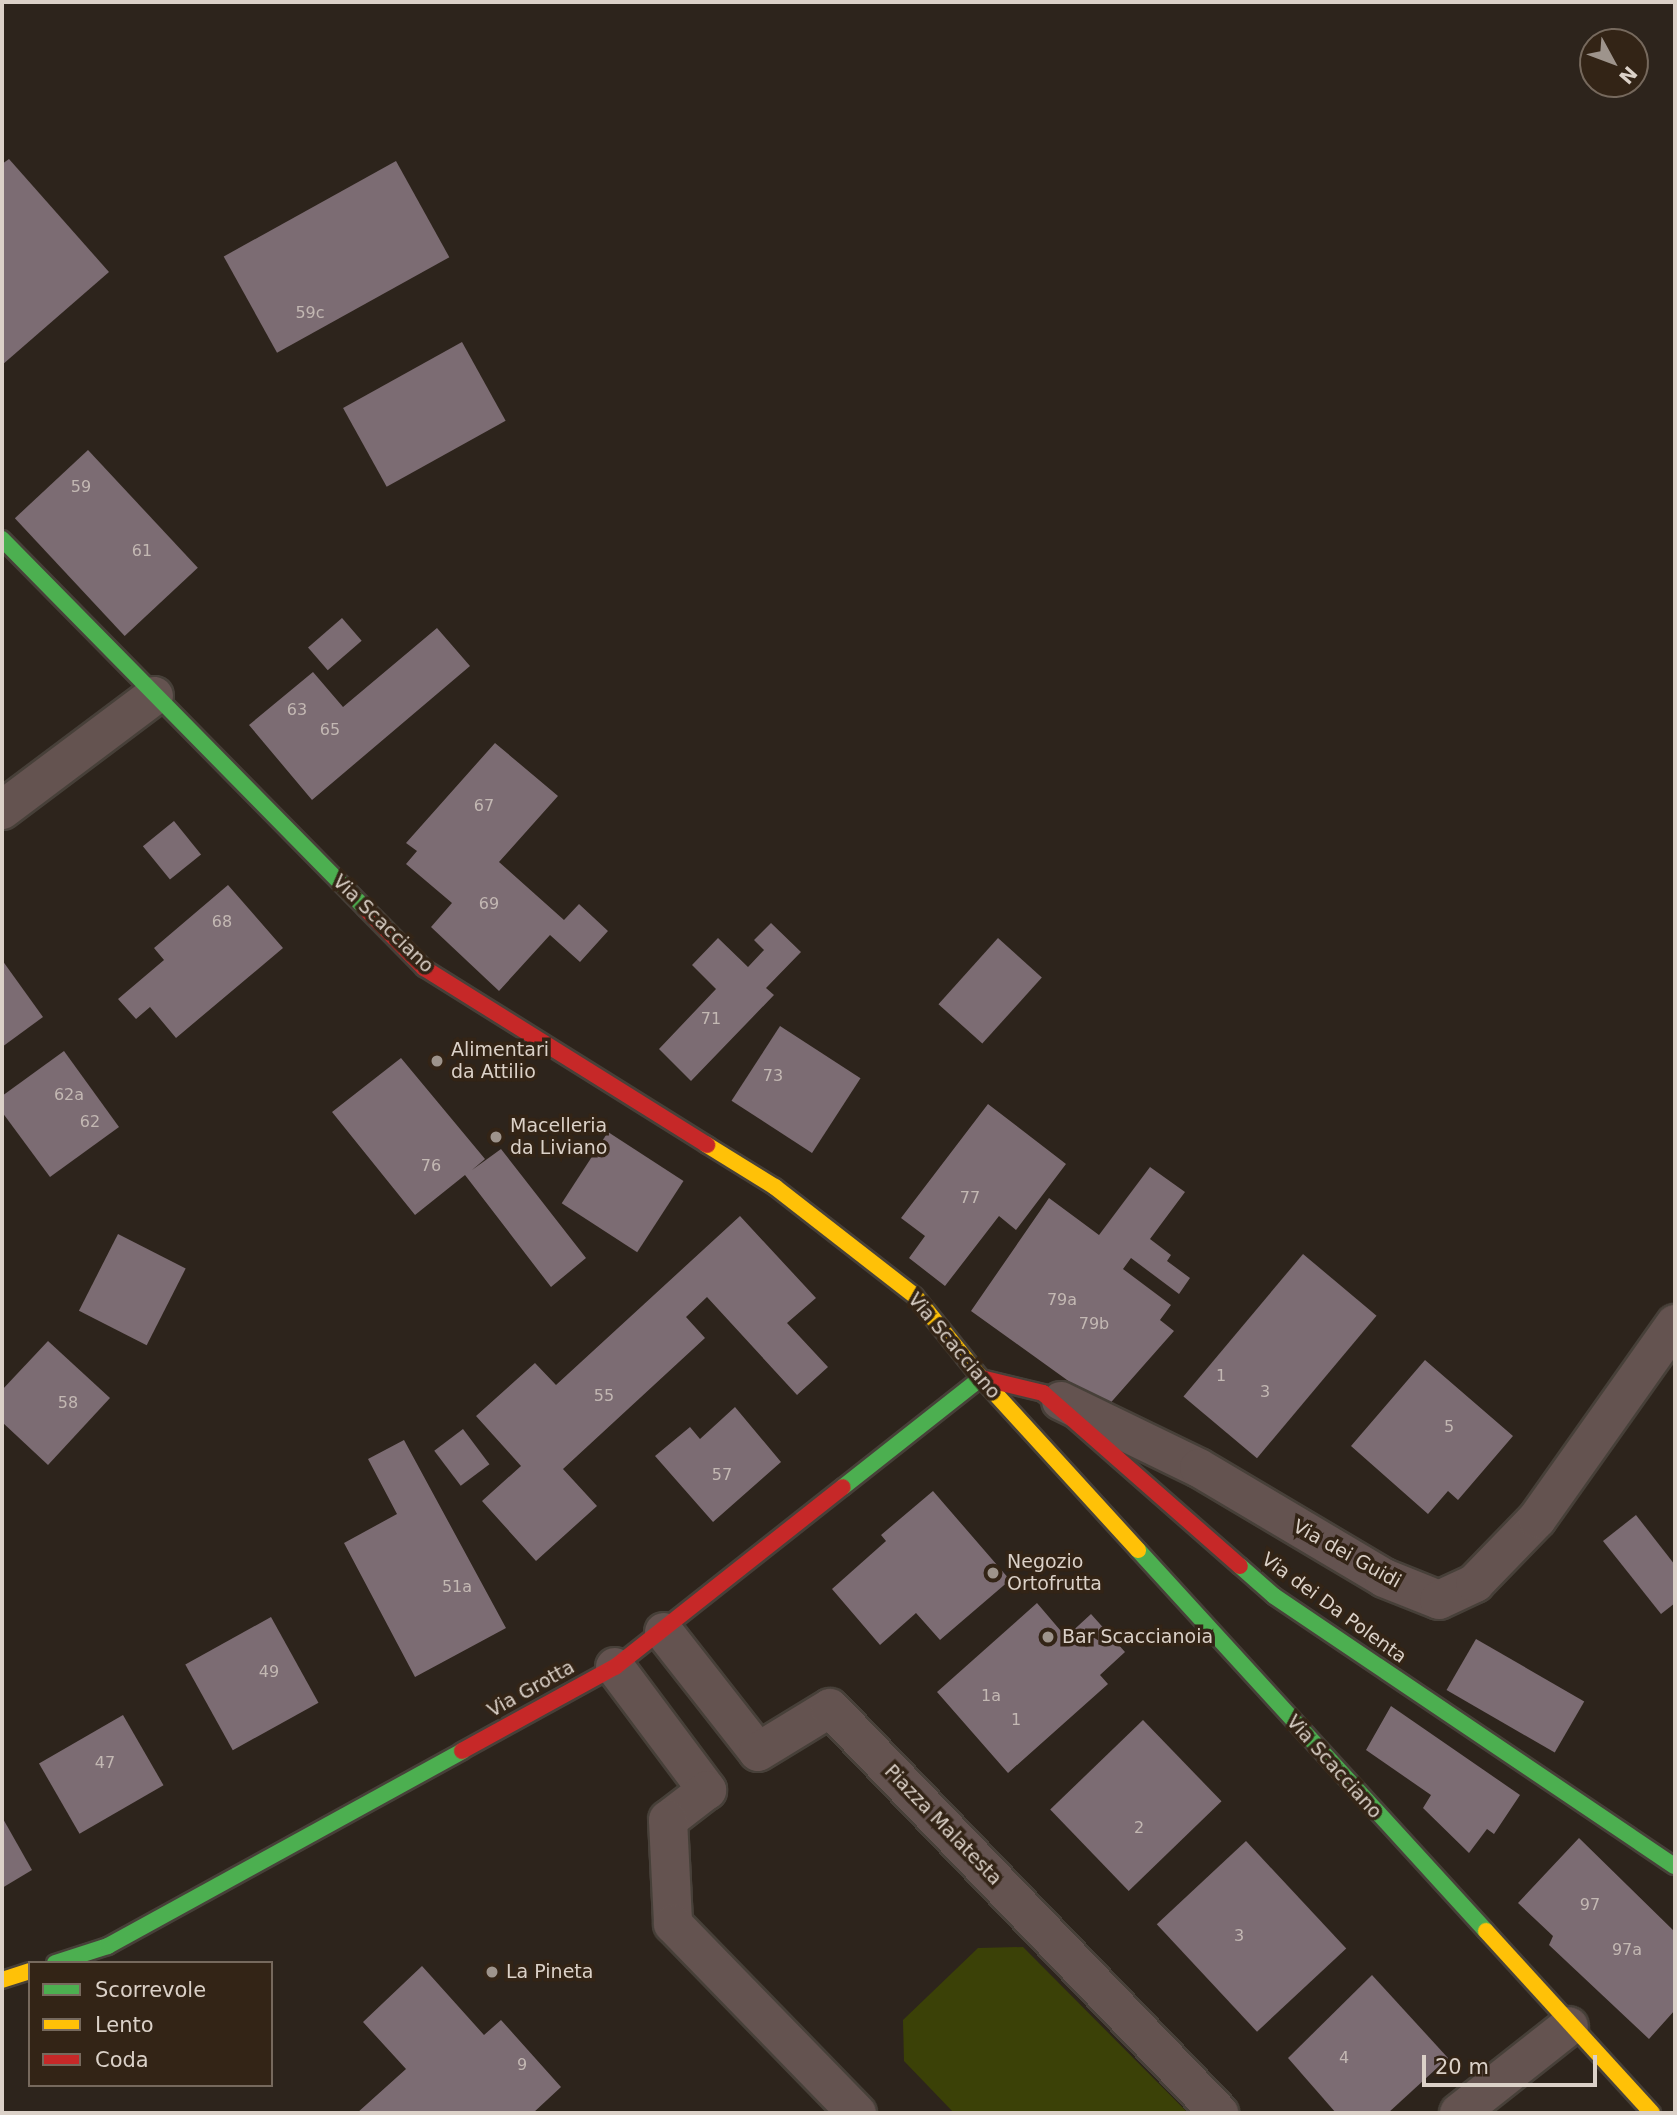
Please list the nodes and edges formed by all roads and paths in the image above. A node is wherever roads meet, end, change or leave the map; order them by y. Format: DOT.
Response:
graph roads {
  1 [pos="2,539"];
  2 [pos="154,696"];
  3 [pos="2,810"];
  4 [pos="1675,1324"];
  5 [pos="981,1378"];
  6 [pos="1043,1393"];
  7 [pos="664,1632"];
  8 [pos="615,1667"];
  9 [pos="1675,1866"];
  10 [pos="61,1961"];
  11 [pos="28,1972"];
  12 [pos="2,1980"];
  13 [pos="1569,2025"];
  14 [pos="857,2113"];
  15 [pos="1219,2113"];
  16 [pos="1459,2113"];
  17 [pos="1652,2113"];
  1 -- 2 [label="street, Via Scacciano"];
  2 -- 3 [label="street"];
  2 -- 5 [label="street, Via Scacciano"];
  4 -- 6 [label="street, Via dei Guidi"];
  5 -- 6 [label="street, Via dei Da Polenta"];
  5 -- 7 [label="street, Via Grotta"];
  5 -- 13 [label="street, Via Scacciano"];
  6 -- 9 [label="street, Via dei Da Polenta"];
  7 -- 8 [label="street, Via Grotta"];
  7 -- 15 [label="street, Piazza Malatesta"];
  8 -- 10 [label="street, Via Grotta"];
  8 -- 14 [label="street"];
  11 -- 12 [label="street"];
  13 -- 16 [label="street"];
  13 -- 17 [label="street, Via Scacciano"];
}
